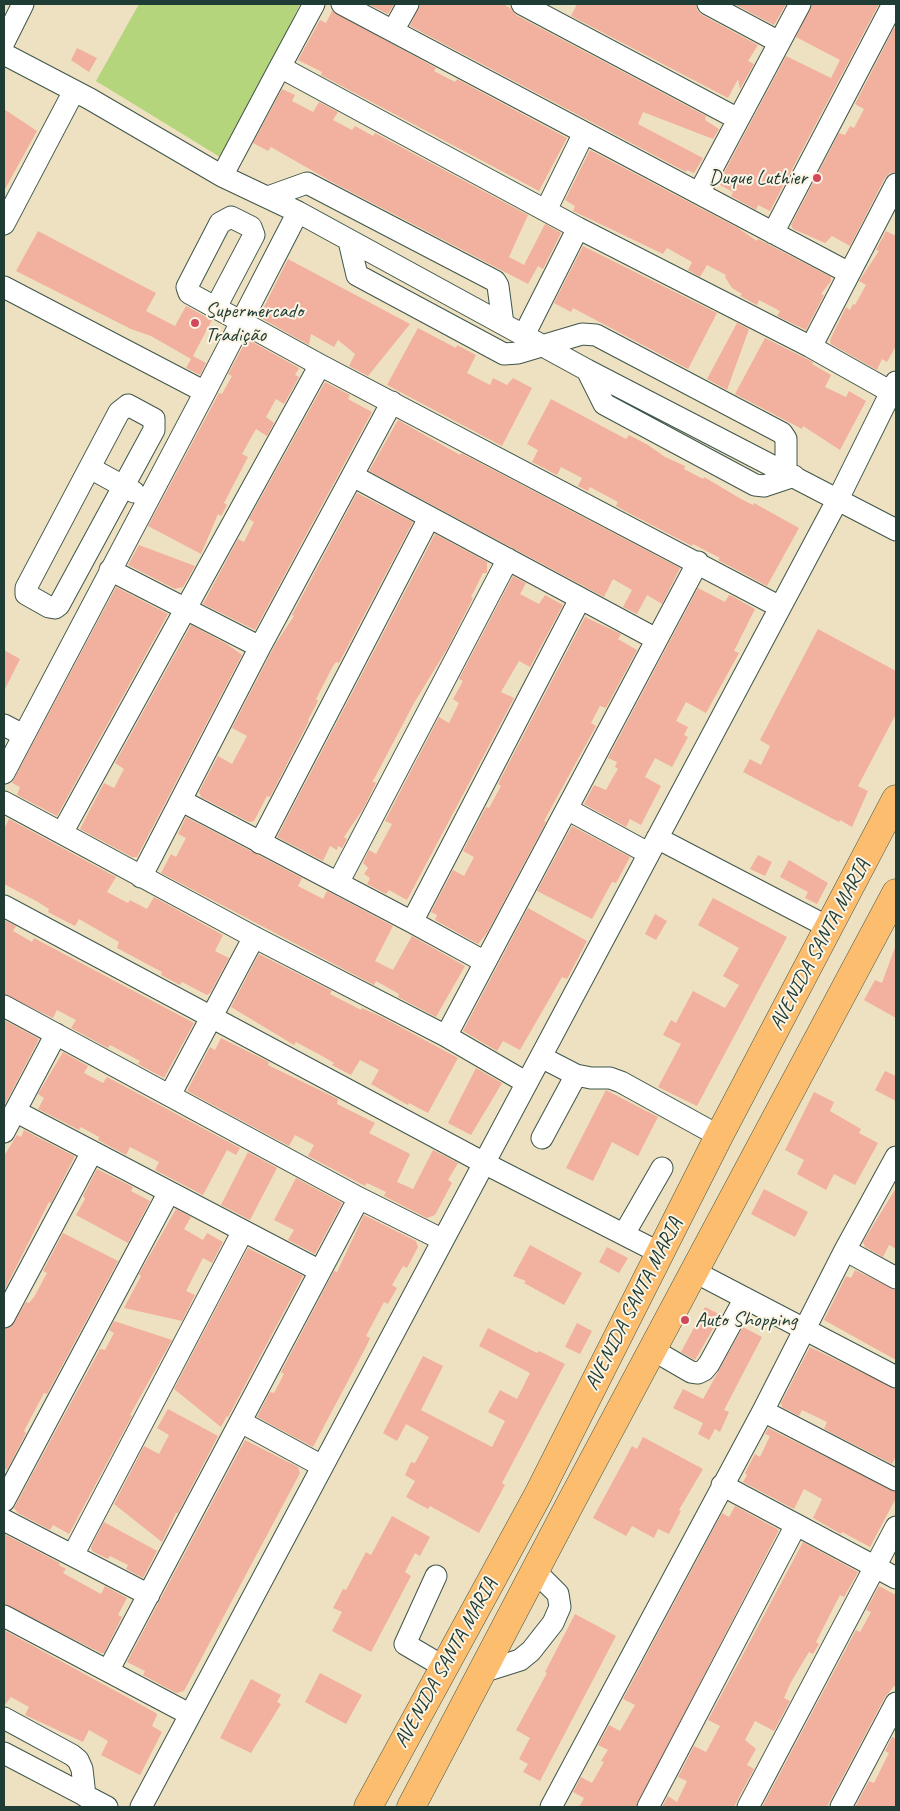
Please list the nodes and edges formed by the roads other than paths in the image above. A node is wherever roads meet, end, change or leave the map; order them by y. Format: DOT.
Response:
graph roads {
  1 [pos="23,4"];
  2 [pos="314,4"];
  3 [pos="342,4"];
  4 [pos="408,4"];
  5 [pos="522,4"];
  6 [pos="708,4"];
  7 [pos="800,4"];
  8 [pos="893,4"];
  9 [pos="393,31"];
  10 [pos="4,42"];
  11 [pos="779,42"];
  12 [pos="9,64"];
  13 [pos="280,67"];
  14 [pos="74,91"];
  15 [pos="738,119"];
  16 [pos="584,133"];
  17 [pos="222,176"];
  18 [pos="896,184"];
  19 [pos="11,192"];
  20 [pos="699,193"];
  21 [pos="268,198"];
  22 [pos="546,210"];
  23 [pos="298,212"];
  24 [pos="4,224"];
  25 [pos="578,228"];
  26 [pos="773,233"];
  27 [pos="349,240"];
  28 [pos="849,273"];
  29 [pos="4,287"];
  30 [pos="216,307"];
  31 [pos="241,323"];
  32 [pos="503,324"];
  33 [pos="524,335"];
  34 [pos="543,346"];
  35 [pos="811,347"];
  36 [pos="320,365"];
  37 [pos="894,387"];
  38 [pos="205,392"];
  39 [pos="392,402"];
  40 [pos="90,468"];
  41 [pos="790,474"];
  42 [pos="353,476"];
  43 [pos="123,486"];
  44 [pos="838,499"];
  45 [pos="148,500"];
  46 [pos="429,518"];
  47 [pos="896,530"];
  48 [pos="508,558"];
  49 [pos="698,562"];
  50 [pos="110,570"];
  51 [pos="580,598"];
  52 [pos="780,607"];
  53 [pos="186,608"];
  54 [pos="656,639"];
  55 [pos="260,648"];
  56 [pos="4,725"];
  57 [pos="23,735"];
  58 [pos="4,773"];
  59 [pos="896,799"];
  60 [pos="182,801"];
  61 [pos="4,802"];
  62 [pos="567,809"];
  63 [pos="62,833"];
  64 [pos="260,843"];
  65 [pos="653,845"];
  66 [pos="141,877"];
  67 [pos="338,883"];
  68 [pos="896,894"];
  69 [pos="4,906"];
  70 [pos="412,922"];
  71 [pos="828,927"];
  72 [pos="254,937"];
  73 [pos="484,962"];
  74 [pos="4,1006"];
  75 [pos="213,1017"];
  76 [pos="778,1024"];
  77 [pos="56,1034"];
  78 [pos="446,1036"];
  79 [pos="815,1048"];
  80 [pos="541,1057"];
  81 [pos="760,1059"];
  82 [pos="576,1075"];
  83 [pos="527,1083"];
  84 [pos="796,1083"];
  85 [pos="170,1095"];
  86 [pos="15,1112"];
  87 [pos="4,1132"];
  88 [pos="719,1136"];
  89 [pos="542,1138"];
  90 [pos="92,1152"];
  91 [pos="484,1163"];
  92 [pos="662,1168"];
  93 [pos="893,1170"];
  94 [pos="169,1192"];
  95 [pos="359,1198"];
  96 [pos="243,1230"];
  97 [pos="624,1234"];
  98 [pos="443,1240"];
  99 [pos="844,1250"];
  100 [pos="660,1252"];
  101 [pos="320,1271"];
  102 [pos="695,1272"];
  103 [pos="896,1278"];
  104 [pos="745,1298"];
  105 [pos="4,1317"];
  106 [pos="805,1329"];
  107 [pos="653,1350"];
  108 [pos="896,1377"];
  109 [pos="763,1411"];
  110 [pos="241,1422"];
  111 [pos="322,1466"];
  112 [pos="896,1480"];
  113 [pos="722,1485"];
  114 [pos="538,1494"];
  115 [pos="4,1501"];
  116 [pos="570,1504"];
  117 [pos="4,1520"];
  118 [pos="796,1525"];
  119 [pos="896,1527"];
  120 [pos="73,1555"];
  121 [pos="874,1567"];
  122 [pos="535,1571"];
  123 [pos="436,1576"];
  124 [pos="896,1578"];
  125 [pos="149,1595"];
  126 [pos="4,1616"];
  127 [pos="444,1667"];
  128 [pos="108,1672"];
  129 [pos="482,1672"];
  130 [pos="896,1703"];
  131 [pos="190,1714"];
  132 [pos="4,1718"];
  133 [pos="4,1753"];
  134 [pos="85,1796"];
  135 [pos="107,1807"];
  136 [pos="141,1807"];
  137 [pos="368,1807"];
  138 [pos="412,1807"];
  139 [pos="551,1807"];
  140 [pos="648,1807"];
  141 [pos="748,1807"];
  142 [pos="841,1807"];
  1 -- 10 [label="street"];
  2 -- 13 [label="street"];
  3 -- 9 [label="street"];
  4 -- 9 [label="street"];
  5 -- 15 [label="street"];
  6 -- 11 [label="street"];
  7 -- 11 [label="street"];
  8 -- 26 [label="street"];
  9 -- 16 [label="street"];
  11 -- 15 [label="street"];
  12 -- 14 [label="street"];
  13 -- 17 [label="street"];
  13 -- 22 [label="street"];
  14 -- 17 [label="street"];
  14 -- 19 [label="street"];
  15 -- 20 [label="street"];
  16 -- 20 [label="street"];
  16 -- 22 [label="street"];
  17 -- 21 [label="street"];
  18 -- 28 [label="street"];
  19 -- 24 [label="street"];
  20 -- 26 [label="street"];
  21 -- 23 [label="street"];
  21 -- 32 [label="street"];
  22 -- 25 [label="street"];
  23 -- 27 [label="street"];
  23 -- 31 [label="street"];
  25 -- 33 [label="street"];
  25 -- 35 [label="street"];
  26 -- 28 [label="street"];
  27 -- 32 [label="street"];
  27 -- 34 [label="street"];
  28 -- 35 [label="street"];
  29 -- 38 [label="street"];
  30 -- 31 [label="street"];
  31 -- 36 [label="street"];
  31 -- 38 [label="street"];
  32 -- 33 [label="street"];
  33 -- 34 [label="street"];
  34 -- 41 [label="street"];
  34 -- 41 [label="street"];
  35 -- 37 [label="street"];
  36 -- 39 [label="street"];
  36 -- 53 [label="street"];
  37 -- 44 [label="street"];
  38 -- 45 [label="street"];
  39 -- 42 [label="street"];
  39 -- 49 [label="street"];
  40 -- 43 [label="street"];
  40 -- 43 [label="street"];
  40 -- 43 [label="street"];
  41 -- 44 [label="street"];
  42 -- 46 [label="street"];
  42 -- 55 [label="street"];
  43 -- 45 [label="street"];
  44 -- 47 [label="street"];
  44 -- 52 [label="street"];
  45 -- 50 [label="street"];
  46 -- 48 [label="street"];
  46 -- 64 [label="street"];
  48 -- 51 [label="street"];
  48 -- 67 [label="street"];
  49 -- 52 [label="street"];
  49 -- 54 [label="street"];
  50 -- 53 [label="street"];
  50 -- 57 [label="street"];
  51 -- 54 [label="street"];
  51 -- 70 [label="street"];
  52 -- 65 [label="street"];
  53 -- 55 [label="street"];
  53 -- 63 [label="street"];
  54 -- 62 [label="street"];
  55 -- 60 [label="street"];
  56 -- 57 [label="street"];
  57 -- 58 [label="street"];
  59 -- 71 [label="main road, AVENIDA SANTA MARIA"];
  60 -- 64 [label="street"];
  60 -- 66 [label="street"];
  61 -- 63 [label="street"];
  62 -- 65 [label="street"];
  62 -- 73 [label="street"];
  63 -- 66 [label="street"];
  64 -- 67 [label="street"];
  65 -- 71 [label="street"];
  65 -- 80 [label="street"];
  66 -- 72 [label="street"];
  67 -- 70 [label="street"];
  68 -- 79 [label="main road, AVENIDA SANTA MARIA"];
  69 -- 75 [label="street"];
  70 -- 73 [label="street"];
  71 -- 76 [label="main road, AVENIDA SANTA MARIA"];
  72 -- 75 [label="street"];
  72 -- 78 [label="street"];
  73 -- 78 [label="street"];
  74 -- 77 [label="street"];
  75 -- 85 [label="street"];
  75 -- 91 [label="street"];
  76 -- 79 [label="main road"];
  76 -- 81 [label="main road, AVENIDA SANTA MARIA"];
  77 -- 85 [label="street"];
  77 -- 86 [label="street"];
  78 -- 83 [label="street"];
  79 -- 84 [label="main road, AVENIDA SANTA MARIA"];
  80 -- 82 [label="street"];
  80 -- 83 [label="street"];
  81 -- 84 [label="main road"];
  81 -- 88 [label="main road, AVENIDA SANTA MARIA"];
  82 -- 88 [label="street"];
  82 -- 89 [label="street"];
  83 -- 91 [label="street"];
  84 -- 102 [label="main road, AVENIDA SANTA MARIA"];
  85 -- 95 [label="street"];
  86 -- 87 [label="street"];
  86 -- 90 [label="street"];
  88 -- 100 [label="main road, AVENIDA SANTA MARIA"];
  90 -- 94 [label="street"];
  90 -- 105 [label="street"];
  91 -- 97 [label="street"];
  91 -- 98 [label="street"];
  92 -- 97 [label="street"];
  93 -- 99 [label="street"];
  94 -- 96 [label="street"];
  94 -- 115 [label="street"];
  95 -- 98 [label="street"];
  95 -- 101 [label="street"];
  96 -- 101 [label="street"];
  96 -- 120 [label="street"];
  97 -- 100 [label="street"];
  98 -- 111 [label="street"];
  99 -- 103 [label="street"];
  99 -- 106 [label="street"];
  100 -- 114 [label="main road, AVENIDA SANTA MARIA"];
  101 -- 110 [label="street"];
  102 -- 104 [label="street"];
  102 -- 107 [label="main road, AVENIDA SANTA MARIA"];
  104 -- 106 [label="street"];
  104 -- 107 [label="street"];
  106 -- 108 [label="street"];
  106 -- 109 [label="street"];
  107 -- 116 [label="main road, AVENIDA SANTA MARIA"];
  109 -- 112 [label="street"];
  109 -- 113 [label="street"];
  110 -- 111 [label="street"];
  110 -- 125 [label="street"];
  111 -- 131 [label="street"];
  113 -- 118 [label="street"];
  113 -- 139 [label="street"];
  114 -- 116 [label="main road"];
  114 -- 127 [label="main road, AVENIDA SANTA MARIA"];
  116 -- 122 [label="main road, AVENIDA SANTA MARIA"];
  117 -- 120 [label="street"];
  118 -- 121 [label="street"];
  118 -- 140 [label="street"];
  119 -- 121 [label="street"];
  120 -- 125 [label="street"];
  121 -- 124 [label="street"];
  121 -- 141 [label="street"];
  122 -- 129 [label="main road, AVENIDA SANTA MARIA"];
  122 -- 129 [label="street"];
  123 -- 127 [label="street"];
  125 -- 128 [label="street"];
  126 -- 128 [label="street"];
  127 -- 137 [label="main road, AVENIDA SANTA MARIA"];
  128 -- 131 [label="street"];
  129 -- 138 [label="main road, AVENIDA SANTA MARIA"];
  130 -- 142 [label="street"];
  131 -- 136 [label="street"];
  132 -- 134 [label="street"];
  133 -- 134 [label="street"];
  134 -- 135 [label="street"];
}
